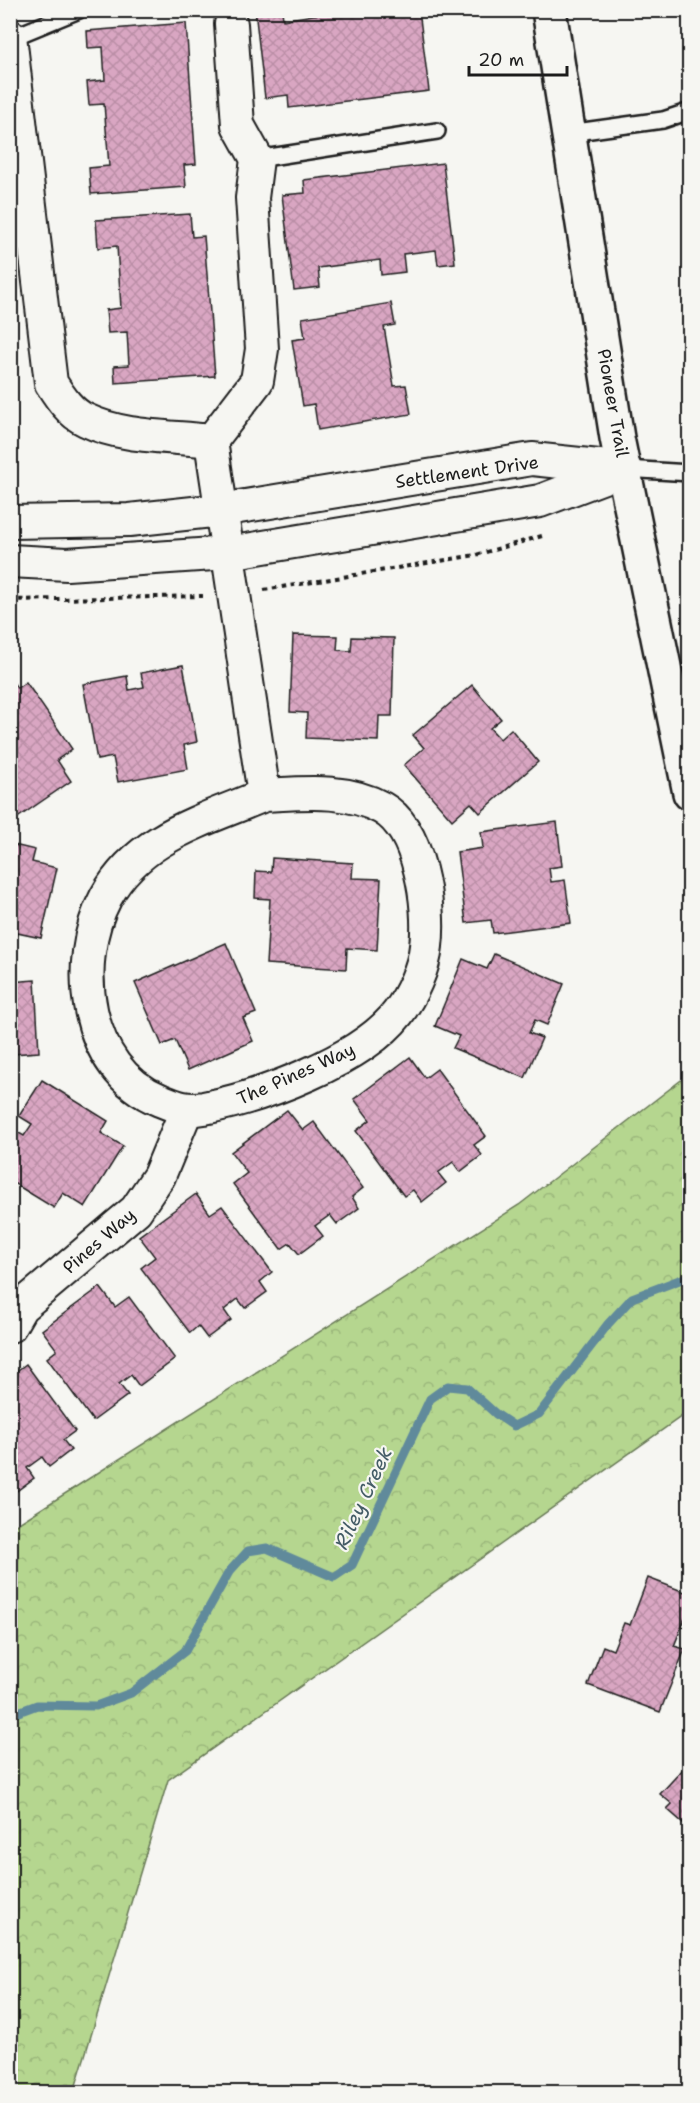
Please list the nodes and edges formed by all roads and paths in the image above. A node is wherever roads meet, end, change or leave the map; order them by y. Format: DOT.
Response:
graph roads {
  1 [pos="79,10"];
  2 [pos="549,10"];
  3 [pos="231,24"];
  4 [pos="11,37"];
  5 [pos="690,111"];
  6 [pos="437,131"];
  7 [pos="569,134"];
  8 [pos="256,159"];
  9 [pos="211,441"];
  10 [pos="625,469"];
  11 [pos="690,473"];
  12 [pos="221,510"];
  13 [pos="10,522"];
  14 [pos="228,553"];
  15 [pos="10,561"];
  16 [pos="690,793"];
  17 [pos="264,795"];
  18 [pos="186,1111"];
  19 [pos="10,1326"];
  1 -- 4 [label="lane"];
  2 -- 7 [label="main road, Pioneer Trail"];
  3 -- 8 [label="street"];
  4 -- 9 [label="street"];
  5 -- 7 [label="lane"];
  6 -- 8 [label="lane"];
  7 -- 10 [label="main road, Pioneer Trail"];
  8 -- 9 [label="street"];
  9 -- 12 [label="street"];
  10 -- 11 [label="lane"];
  10 -- 12 [label="street, Settlement Drive"];
  10 -- 14 [label="street, Settlement Drive"];
  10 -- 16 [label="main road, Pioneer Trail"];
  12 -- 13 [label="street, Settlement Drive"];
  12 -- 14 [label="street"];
  14 -- 15 [label="street, Settlement Drive"];
  14 -- 17 [label="street"];
  17 -- 18 [label="street, The Pines Way"];
  17 -- 18 [label="street, The Pines Way"];
  18 -- 19 [label="street, Pines Way"];
}
